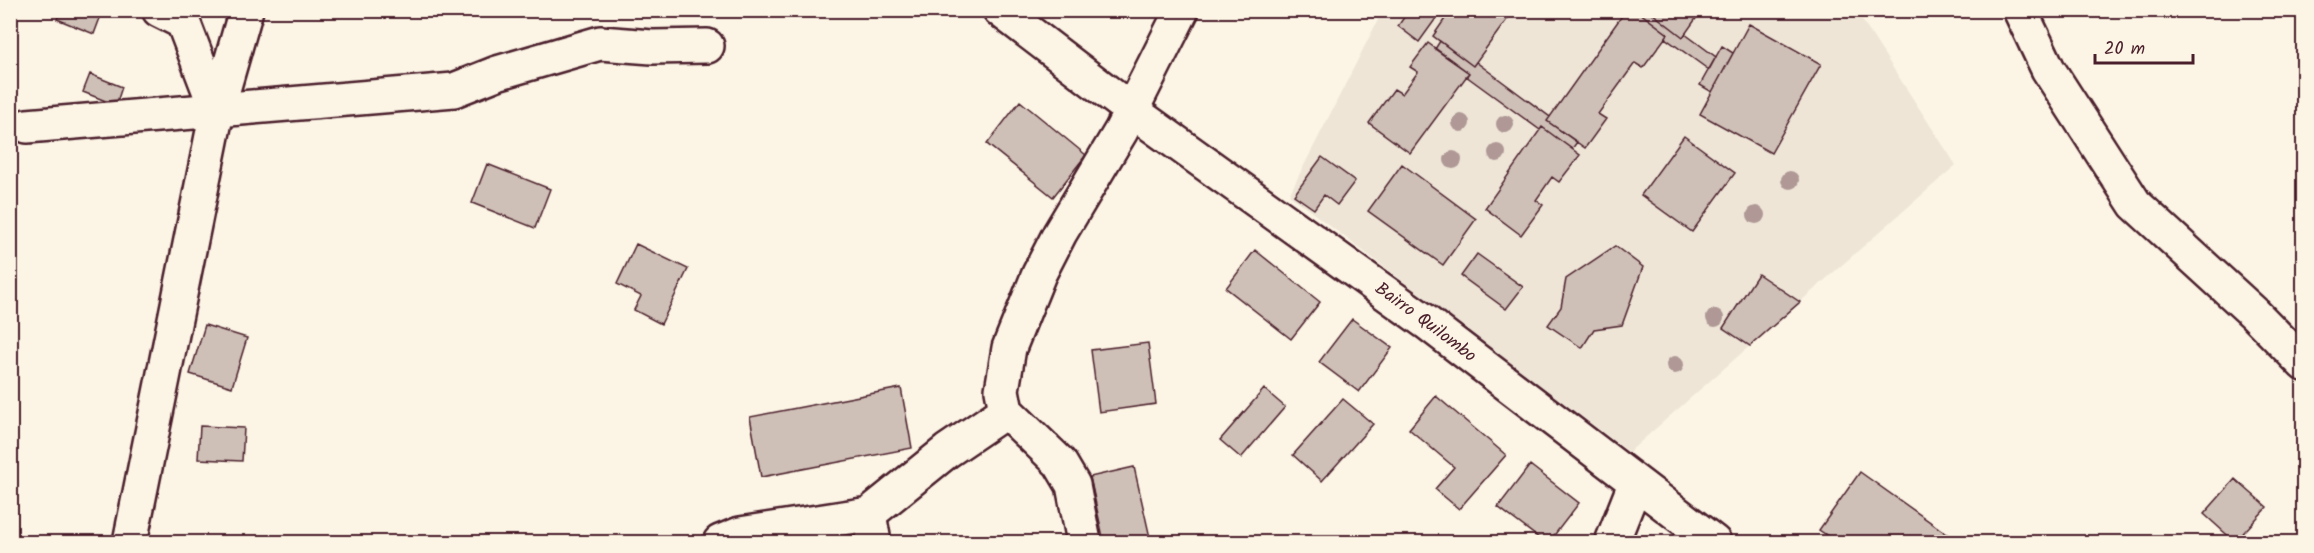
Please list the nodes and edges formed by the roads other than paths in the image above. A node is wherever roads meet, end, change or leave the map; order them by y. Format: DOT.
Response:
graph roads {
  1 [pos="159,10"];
  2 [pos="246,10"];
  3 [pos="1000,10"];
  4 [pos="1182,10"];
  5 [pos="2020,10"];
  6 [pos="707,46"];
  7 [pos="1131,110"];
  8 [pos="217,111"];
  9 [pos="27,126"];
  10 [pos="2304,364"];
  11 [pos="1006,411"];
  12 [pos="1635,484"];
  13 [pos="871,528"];
  14 [pos="130,543"];
  15 [pos="720,543"];
  16 [pos="1084,543"];
  17 [pos="1612,543"];
  18 [pos="1714,543"];
  1 -- 8 [label="street"];
  2 -- 8 [label="street"];
  3 -- 7 [label="street, Bairro Quilombo"];
  4 -- 7 [label="street"];
  5 -- 10 [label="street"];
  6 -- 8 [label="street"];
  7 -- 11 [label="street"];
  7 -- 12 [label="street, Bairro Quilombo"];
  8 -- 9 [label="street"];
  8 -- 14 [label="street"];
  11 -- 13 [label="street"];
  11 -- 16 [label="street"];
  12 -- 17 [label="street"];
  12 -- 18 [label="street, Bairro Quilombo"];
  13 -- 15 [label="street"];
}
